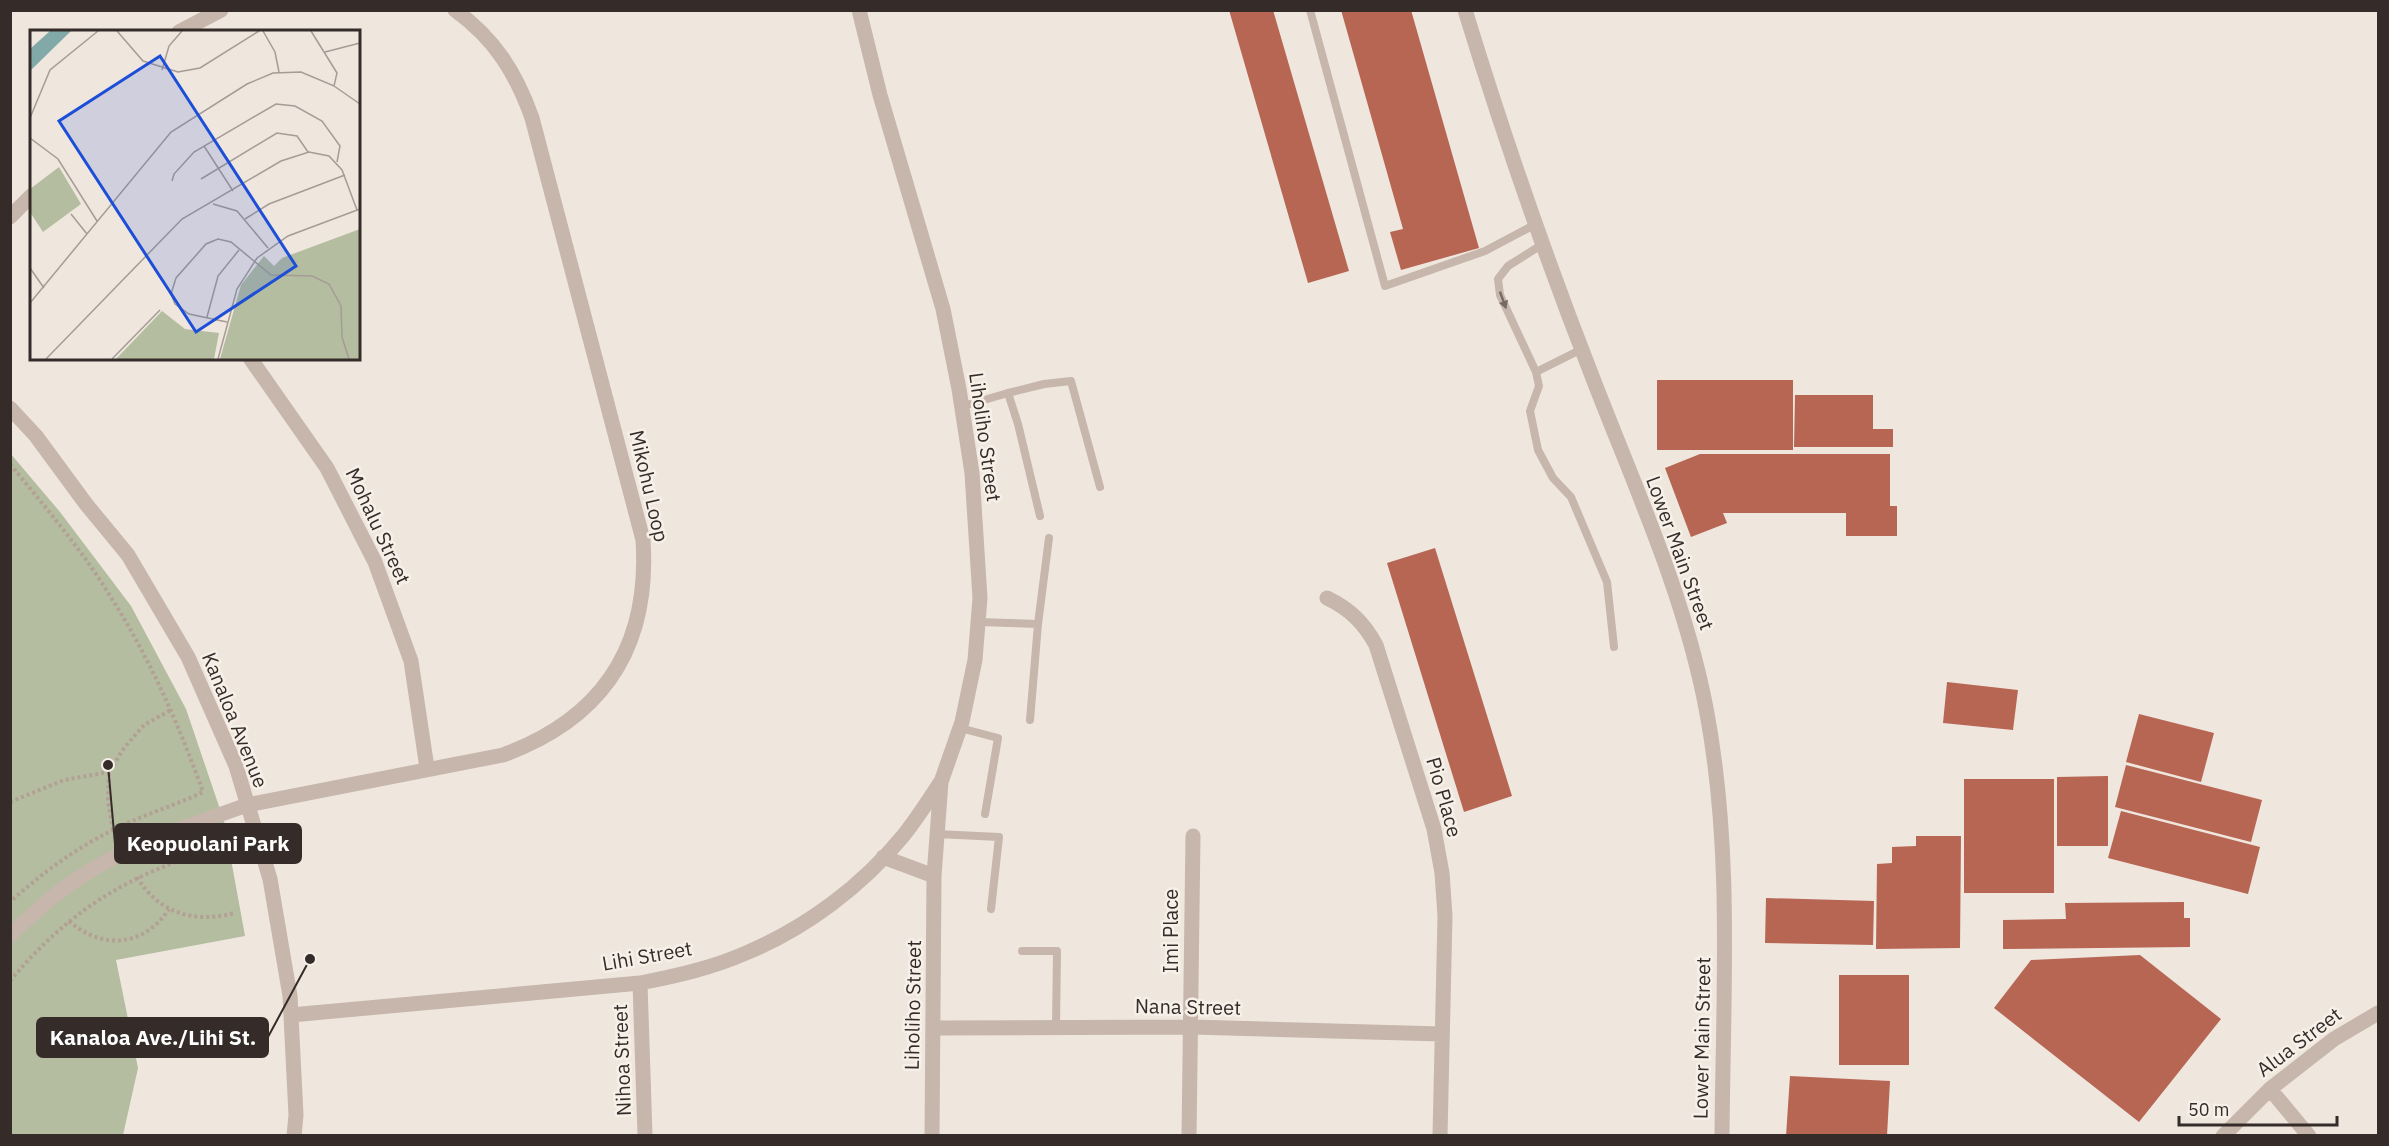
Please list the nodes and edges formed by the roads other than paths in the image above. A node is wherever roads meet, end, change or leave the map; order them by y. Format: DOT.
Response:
graph roads {
  1 [pos="220,10"];
  2 [pos="455,10"];
  3 [pos="859,10"];
  4 [pos="1310,10"];
  5 [pos="1465,10"];
  6 [pos="183,30"];
  7 [pos="30,197"];
  8 [pos="10,217"];
  9 [pos="1536,224"];
  10 [pos="1543,244"];
  11 [pos="1582,350"];
  12 [pos="251,360"];
  13 [pos="1536,372"];
  14 [pos="1008,393"];
  15 [pos="963,406"];
  16 [pos="10,408"];
  17 [pos="1100,486"];
  18 [pos="1040,516"];
  19 [pos="1048,538"];
  20 [pos="1327,598"];
  21 [pos="978,622"];
  22 [pos="1038,624"];
  23 [pos="1614,647"];
  24 [pos="1030,720"];
  25 [pos="960,728"];
  26 [pos="427,768"];
  27 [pos="941,782"];
  28 [pos="247,805"];
  29 [pos="985,814"];
  30 [pos="937,834"];
  31 [pos="1193,836"];
  32 [pos="883,857"];
  33 [pos="934,876"];
  34 [pos="991,909"];
  35 [pos="10,936"];
  36 [pos="1022,951"];
  37 [pos="640,983"];
  38 [pos="2379,1013"];
  39 [pos="291,1015"];
  40 [pos="1192,1027"];
  41 [pos="934,1028"];
  42 [pos="1056,1028"];
  43 [pos="1442,1035"];
  44 [pos="2270,1089"];
  45 [pos="294,1136"];
  46 [pos="645,1136"];
  47 [pos="932,1136"];
  48 [pos="1189,1136"];
  49 [pos="1440,1136"];
  50 [pos="1722,1136"];
  51 [pos="2223,1136"];
  52 [pos="2309,1136"];
  1 -- 6 [label="street"];
  2 -- 26 [label="street, Mikohu Loop"];
  3 -- 15 [label="street, Liholiho Street"];
  4 -- 9 [label="lane"];
  5 -- 9 [label="street, Lower Main Street"];
  7 -- 8 [label="street"];
  9 -- 10 [label="street, Lower Main Street"];
  10 -- 11 [label="street, Lower Main Street"];
  10 -- 13 [label="lane, one-way"];
  11 -- 13 [label="lane"];
  11 -- 50 [label="street, Lower Main Street"];
  12 -- 26 [label="street, Mohalu Street"];
  13 -- 23 [label="lane"];
  14 -- 15 [label="lane"];
  14 -- 17 [label="lane"];
  14 -- 18 [label="lane"];
  15 -- 21 [label="street, Liholiho Street"];
  16 -- 28 [label="street, Kanaloa Avenue"];
  19 -- 22 [label="lane"];
  20 -- 43 [label="street, Pio Place"];
  21 -- 22 [label="lane"];
  21 -- 25 [label="street, Liholiho Street"];
  22 -- 24 [label="lane"];
  25 -- 27 [label="street, Liholiho Street"];
  25 -- 29 [label="lane"];
  26 -- 28 [label="street, Mikohu Loop"];
  27 -- 30 [label="street, Liholiho Street"];
  27 -- 32 [label="street, Lihi Street"];
  28 -- 35 [label="street, Mikohu Loop"];
  28 -- 39 [label="street, Kanaloa Avenue"];
  30 -- 33 [label="street, Liholiho Street"];
  30 -- 34 [label="lane"];
  31 -- 40 [label="street, Imi Place"];
  32 -- 33 [label="street"];
  32 -- 37 [label="street, Lihi Street"];
  33 -- 41 [label="street, Liholiho Street"];
  36 -- 42 [label="lane"];
  37 -- 39 [label="street, Lihi Street"];
  37 -- 46 [label="street, Nihoa Street"];
  38 -- 44 [label="street, Alua Street"];
  39 -- 45 [label="street, Kanaloa Avenue"];
  40 -- 42 [label="street, Nana Street"];
  40 -- 43 [label="street, Nana Street"];
  40 -- 48 [label="street, Imi Place"];
  41 -- 42 [label="street, Nana Street"];
  41 -- 47 [label="street, Liholiho Street"];
  43 -- 49 [label="street, Pio Place"];
  44 -- 51 [label="street, Alua Street"];
  44 -- 52 [label="street"];
}
